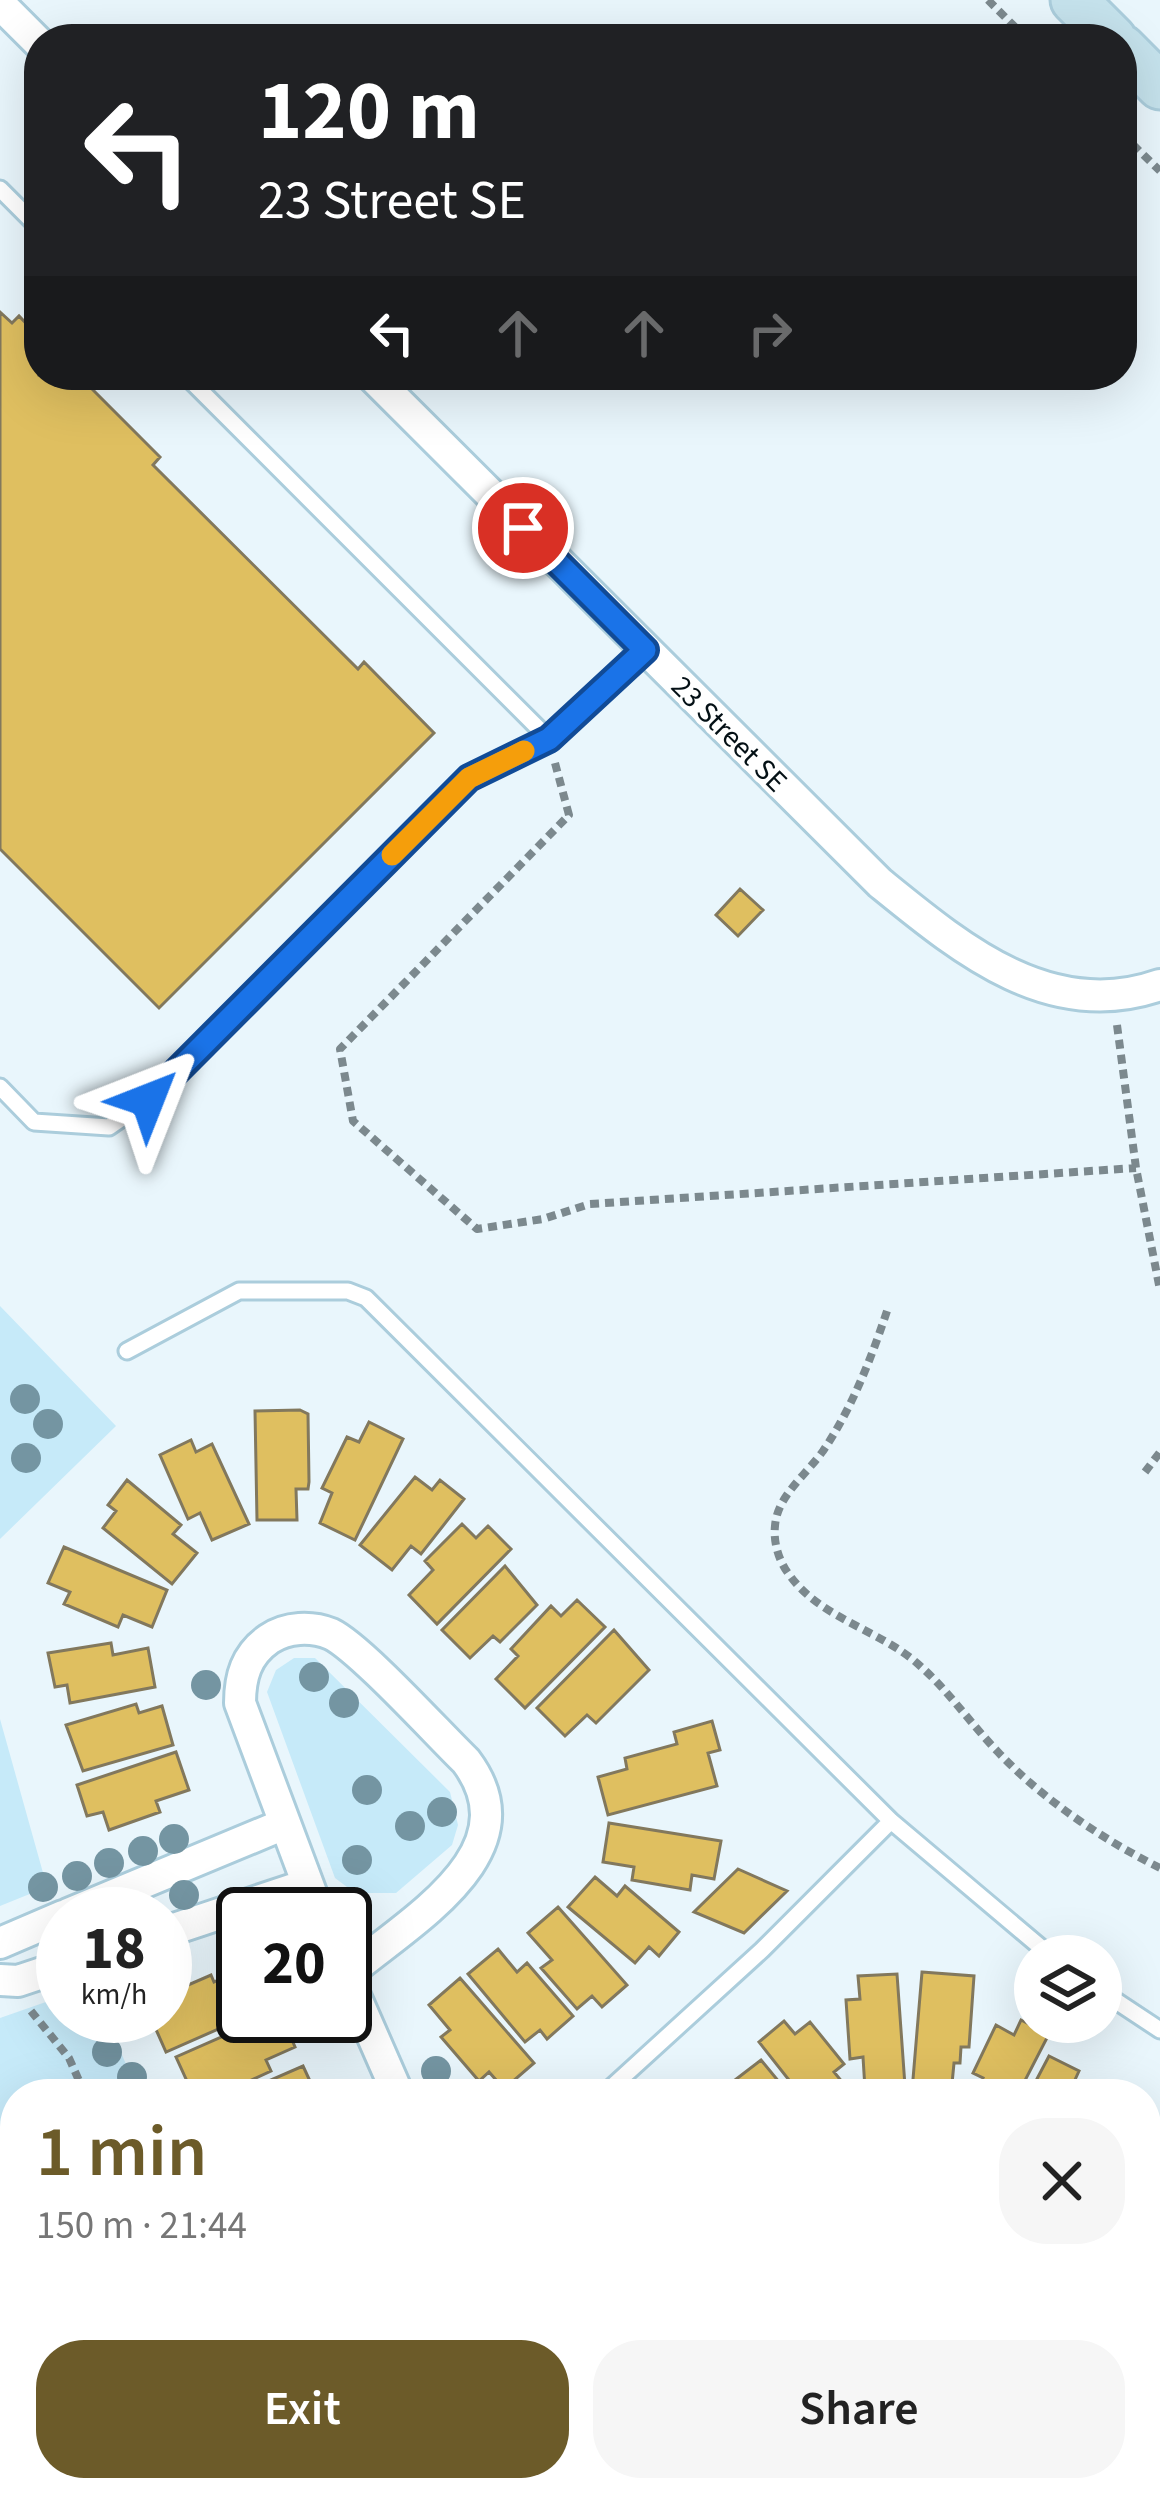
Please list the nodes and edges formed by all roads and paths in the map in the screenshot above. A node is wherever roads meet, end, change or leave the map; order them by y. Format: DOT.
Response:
graph roads {
  1 [pos="988,0"];
  2 [pos="1074,0"];
  3 [pos="0,4"];
  4 [pos="1012,24"];
  5 [pos="1098,24"];
  6 [pos="24,28"];
  7 [pos="1137,63"];
  8 [pos="1160,86"];
  9 [pos="1137,149"];
  10 [pos="1160,171"];
  11 [pos="0,189"];
  12 [pos="24,213"];
  13 [pos="200,390"];
  14 [pos="385,390"];
  15 [pos="645,650"];
  16 [pos="549,739"];
  17 [pos="1160,985"];
  18 [pos="1113,994"];
  19 [pos="0,1087"];
  20 [pos="1136,1168"];
  21 [pos="1160,1290"];
  22 [pos="887,1311"];
  23 [pos="127,1352"];
  24 [pos="1160,1452"];
  25 [pos="1145,1472"];
  26 [pos="891,1821"];
  27 [pos="282,1825"];
  28 [pos="1160,1868"];
  29 [pos="133,1887"];
  30 [pos="307,1887"];
  31 [pos="36,1927"];
  32 [pos="1026,1935"];
  33 [pos="0,1943"];
  34 [pos="372,1951"];
  35 [pos="36,1975"];
  36 [pos="0,1979"];
  37 [pos="1122,2005"];
  38 [pos="29,2007"];
  39 [pos="1160,2030"];
  40 [pos="372,2035"];
  41 [pos="78,2079"];
  42 [pos="391,2079"];
  43 [pos="620,2079"];
  1 -- 4 [label="path"];
  2 -- 5 [label="main road"];
  3 -- 6 [label="street"];
  7 -- 8 [label="main road"];
  9 -- 10 [label="path"];
  11 -- 12 [label="lane"];
  13 -- 16 [label="lane"];
  14 -- 15 [label="street, 23 Street SE"];
  15 -- 16 [label="lane"];
  15 -- 18 [label="street, 23 Street SE"];
  16 -- 19 [label="lane"];
  16 -- 20 [label="path"];
  17 -- 18 [label="street, 23 Street SE"];
  18 -- 20 [label="path"];
  20 -- 21 [label="path"];
  22 -- 28 [label="path"];
  23 -- 26 [label="lane"];
  24 -- 25 [label="path"];
  26 -- 32 [label="lane"];
  26 -- 43 [label="lane"];
  27 -- 29 [label="street"];
  27 -- 30 [label="street"];
  27 -- 34 [label="street"];
  31 -- 33 [label="street"];
  35 -- 36 [label="street"];
  37 -- 39 [label="lane"];
  38 -- 41 [label="path"];
  40 -- 42 [label="street"];
}
